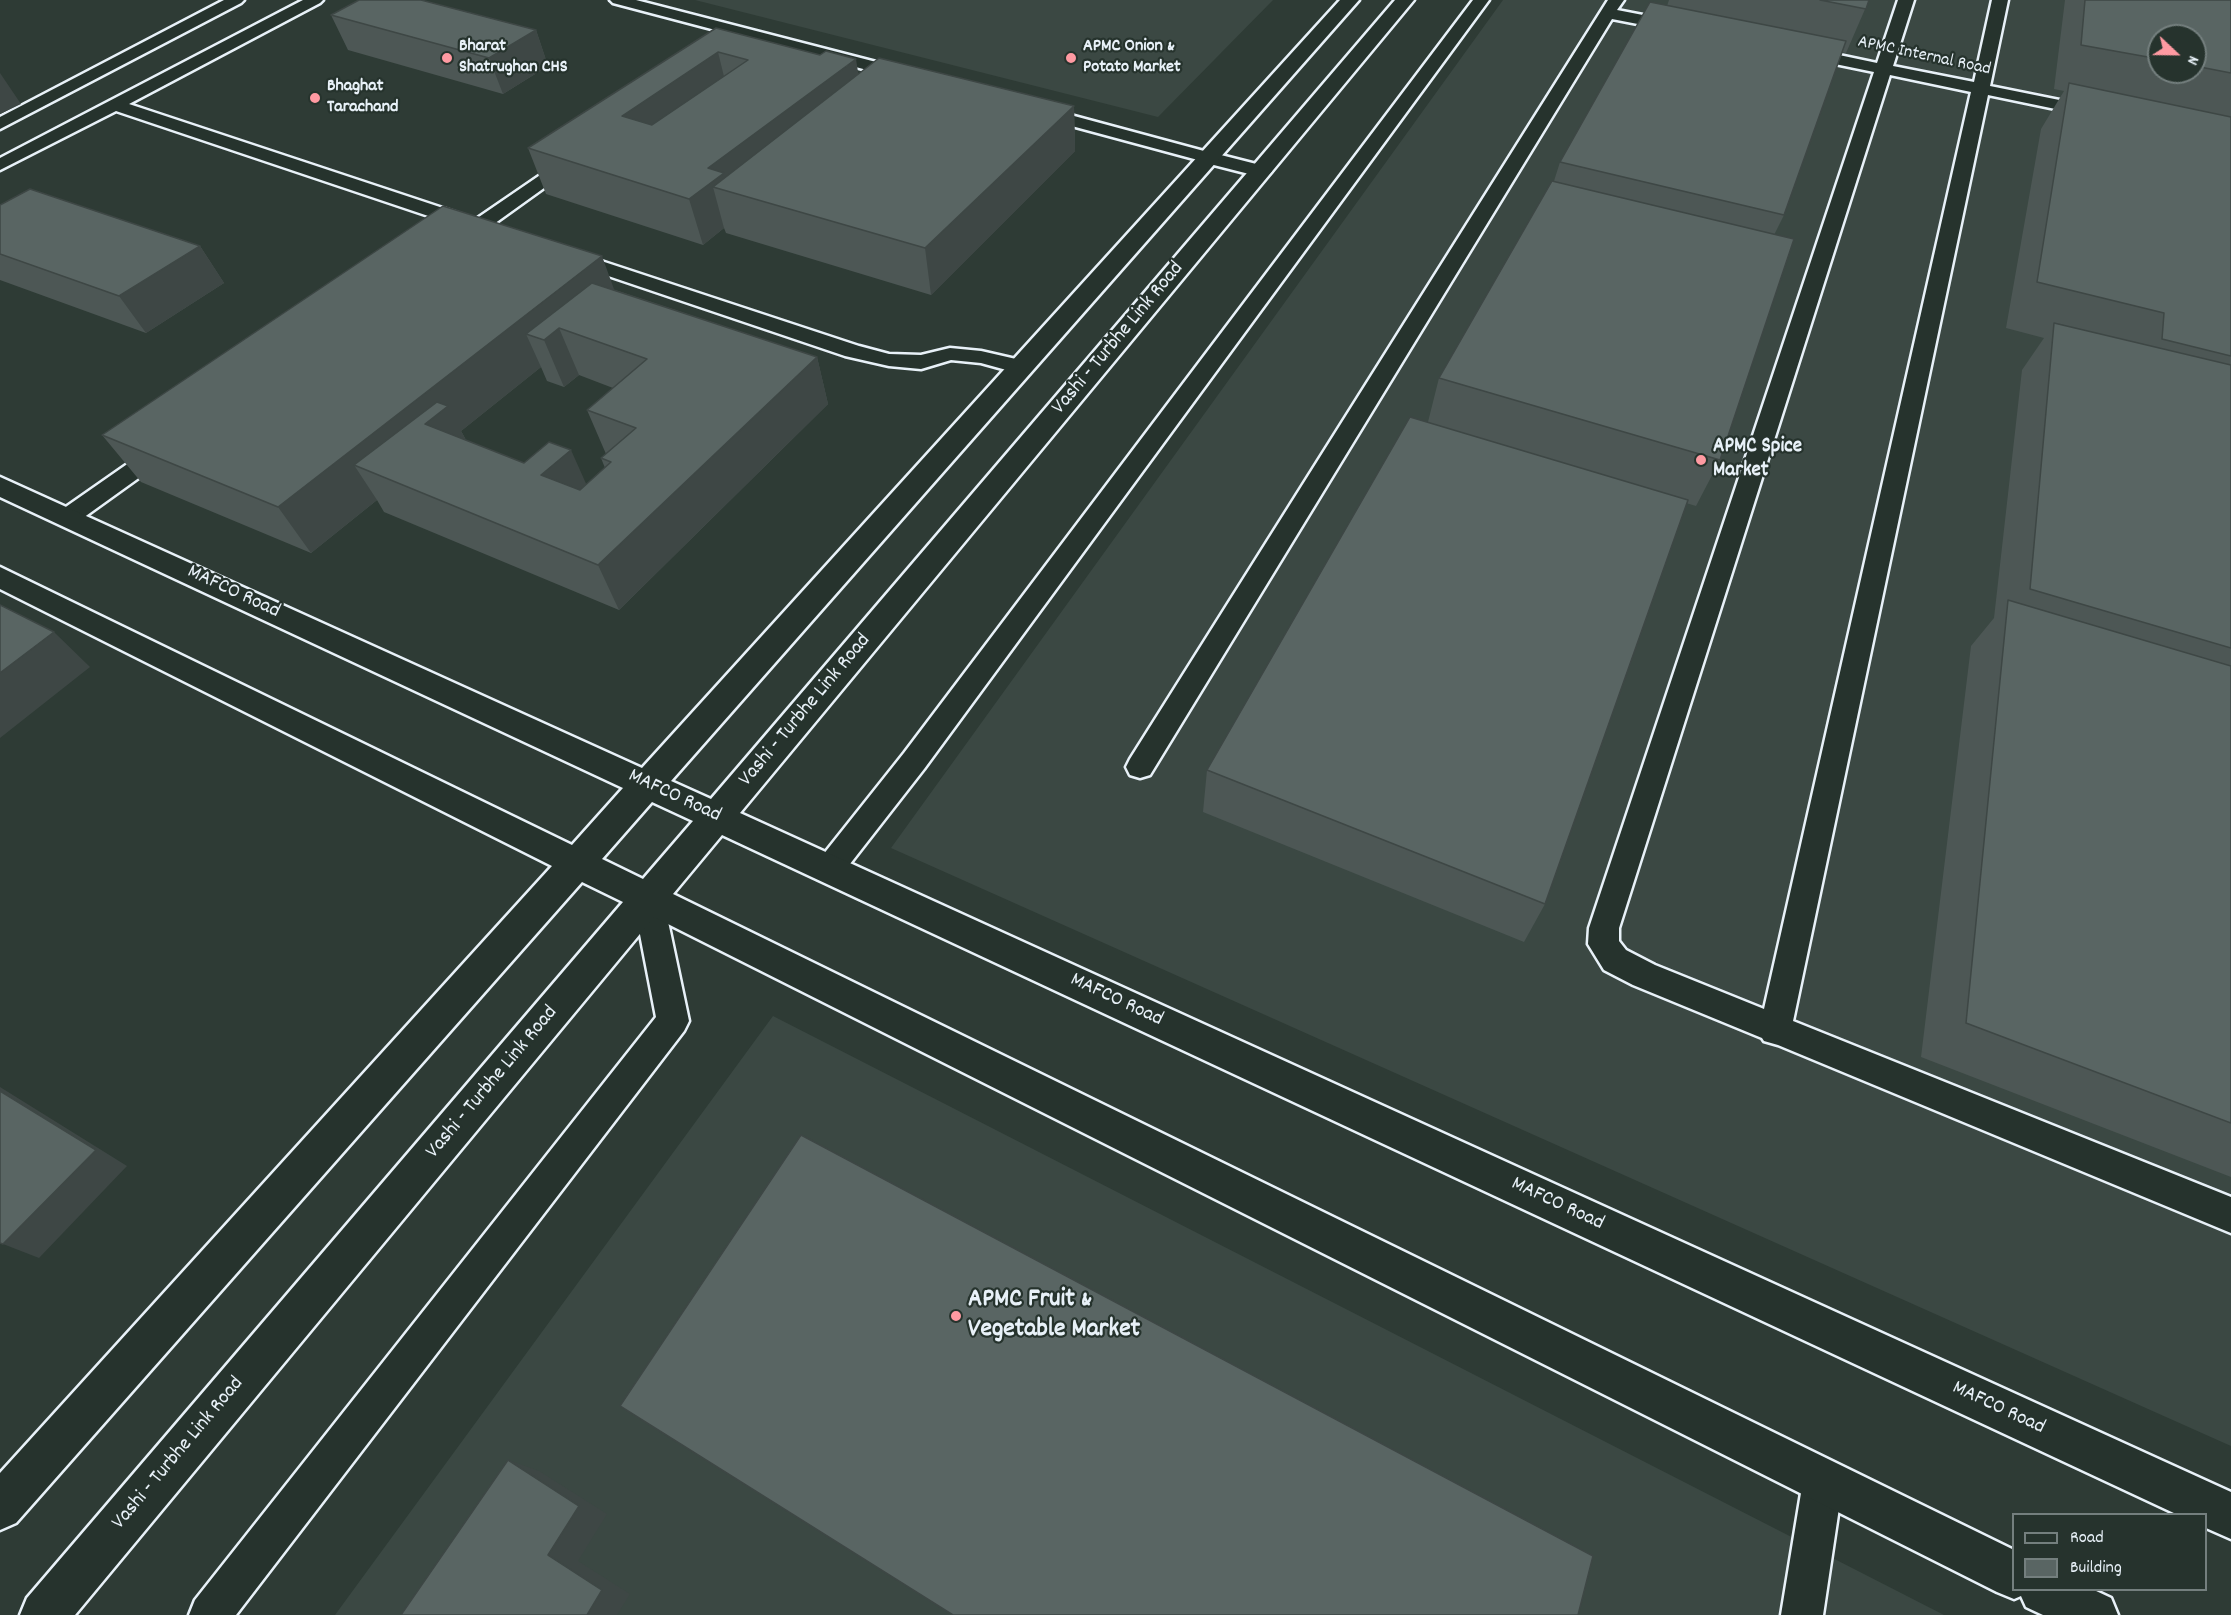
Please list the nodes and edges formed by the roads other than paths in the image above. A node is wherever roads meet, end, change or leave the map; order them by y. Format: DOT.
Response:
graph roads {
  1 [pos="236,0"];
  2 [pos="315,0"];
  3 [pos="618,0"];
  4 [pos="1350,0"];
  5 [pos="1405,0"];
  6 [pos="1481,0"];
  7 [pos="1906,0"];
  8 [pos="2000,0"];
  9 [pos="696,5"];
  10 [pos="1612,6"];
  11 [pos="681,15"];
  12 [pos="1700,31"];
  13 [pos="1780,48"];
  14 [pos="1884,69"];
  15 [pos="926,81"];
  16 [pos="1980,88"];
  17 [pos="114,105"];
  18 [pos="1017,106"];
  19 [pos="2105,114"];
  20 [pos="0,124"];
  21 [pos="593,147"];
  22 [pos="1209,158"];
  23 [pos="0,165"];
  24 [pos="1261,171"];
  25 [pos="479,226"];
  26 [pos="502,234"];
  27 [pos="442,253"];
  28 [pos="558,253"];
  29 [pos="1021,367"];
  30 [pos="182,437"];
  31 [pos="0,486"];
  32 [pos="68,517"];
  33 [pos="0,577"];
  34 [pos="1140,767"];
  35 [pos="647,785"];
  36 [pos="716,817"];
  37 [pos="577,863"];
  38 [pos="829,868"];
  39 [pos="648,898"];
  40 [pos="1775,1031"];
  41 [pos="2231,1215"];
  42 [pos="1823,1481"];
  43 [pos="0,1507"];
  44 [pos="2231,1516"];
  45 [pos="2012,1575"];
  46 [pos="2045,1591"];
  47 [pos="44,1615"];
  48 [pos="210,1615"];
  49 [pos="1802,1615"];
  50 [pos="2094,1615"];
  1 -- 20 [label="lane"];
  2 -- 17 [label="lane"];
  3 -- 11 [label="lane"];
  4 -- 22 [label="main road"];
  5 -- 24 [label="main road, Vashi - Turbhe Link Road"];
  6 -- 38 [label="lane"];
  7 -- 14 [label="lane"];
  8 -- 16 [label="lane"];
  9 -- 11 [label="lane"];
  10 -- 12 [label="lane"];
  10 -- 34 [label="lane"];
  11 -- 15 [label="lane"];
  13 -- 14 [label="lane, APMC Internal Road"];
  14 -- 16 [label="lane, APMC Internal Road"];
  14 -- 40 [label="lane"];
  16 -- 19 [label="lane, APMC Internal Road"];
  16 -- 40 [label="lane"];
  17 -- 23 [label="lane"];
  17 -- 25 [label="lane"];
  18 -- 22 [label="lane"];
  21 -- 25 [label="lane"];
  22 -- 24 [label="main road"];
  22 -- 29 [label="main road"];
  24 -- 36 [label="main road, Vashi - Turbhe Link Road"];
  25 -- 26 [label="lane"];
  25 -- 27 [label="lane"];
  28 -- 29 [label="lane"];
  29 -- 35 [label="main road"];
  30 -- 32 [label="lane"];
  31 -- 32 [label="main road, MAFCO Road"];
  32 -- 35 [label="main road, MAFCO Road"];
  33 -- 37 [label="main road"];
  35 -- 36 [label="main road, MAFCO Road"];
  35 -- 37 [label="main road"];
  36 -- 38 [label="main road, MAFCO Road"];
  36 -- 39 [label="main road, Vashi - Turbhe Link Road"];
  37 -- 39 [label="main road"];
  37 -- 43 [label="main road"];
  38 -- 44 [label="main road, MAFCO Road"];
  39 -- 42 [label="main road"];
  39 -- 47 [label="main road, Vashi - Turbhe Link Road"];
  39 -- 48 [label="lane"];
  40 -- 41 [label="lane"];
  42 -- 45 [label="main road"];
  42 -- 49 [label="lane"];
  46 -- 50 [label="main road"];
}
